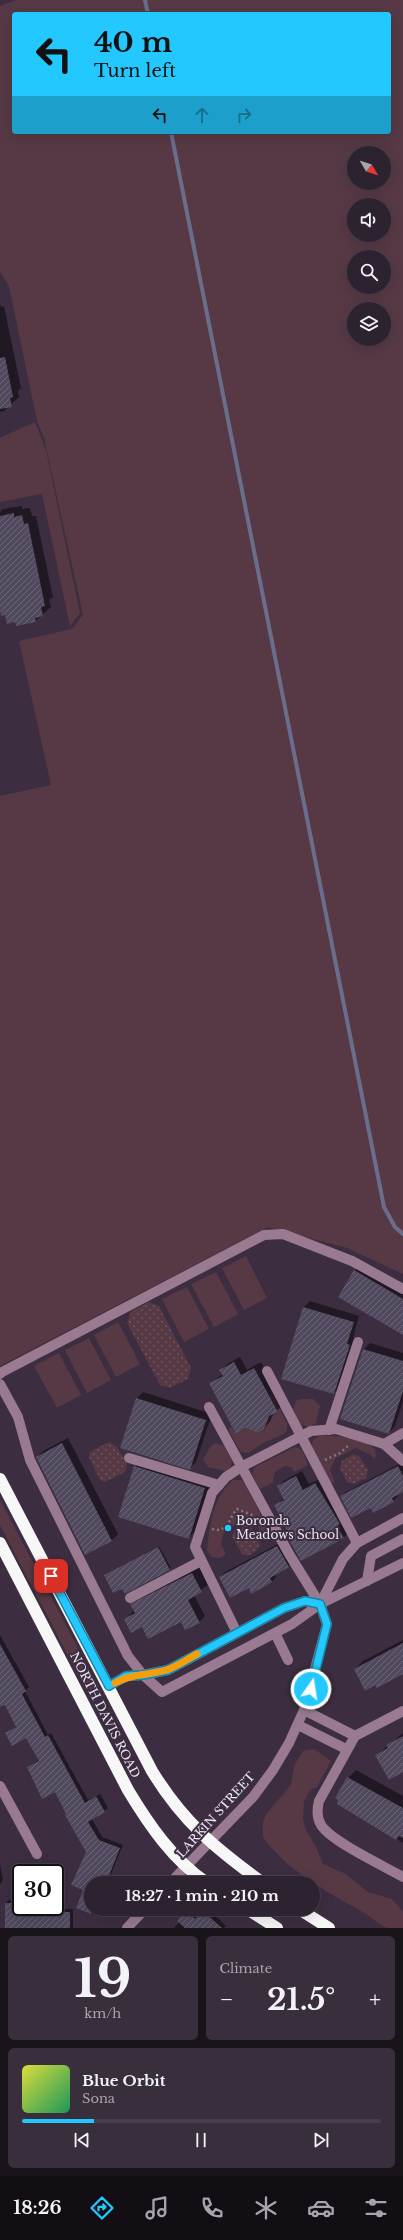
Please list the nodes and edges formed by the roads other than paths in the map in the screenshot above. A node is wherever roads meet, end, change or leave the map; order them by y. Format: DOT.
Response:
graph roads {
  1 [pos="403,1289"];
  2 [pos="358,1342"];
  3 [pos="267,1371"];
  4 [pos="0,1374"];
  5 [pos="0,1384"];
  6 [pos="208,1407"];
  7 [pos="329,1430"];
  8 [pos="403,1433"];
  9 [pos="301,1436"];
  10 [pos="384,1444"];
  11 [pos="129,1458"];
  12 [pos="403,1461"];
  13 [pos="241,1466"];
  14 [pos="0,1479"];
  15 [pos="219,1485"];
  16 [pos="403,1518"];
  17 [pos="403,1539"];
  18 [pos="0,1542"];
  19 [pos="357,1543"];
  20 [pos="201,1561"];
  21 [pos="403,1563"];
  22 [pos="368,1581"];
  23 [pos="130,1598"];
  24 [pos="320,1604"];
  25 [pos="238,1633"];
  26 [pos="275,1633"];
  27 [pos="288,1660"];
  28 [pos="143,1675"];
  29 [pos="109,1686"];
  30 [pos="304,1710"];
  31 [pos="403,1711"];
  32 [pos="298,1725"];
  33 [pos="355,1736"];
  34 [pos="346,1749"];
  35 [pos="0,1786"];
  36 [pos="3,1800"];
  37 [pos="210,1843"];
  38 [pos="36,1854"];
  39 [pos="187,1866"];
  40 [pos="177,1876"];
  41 [pos="199,1876"];
  42 [pos="254,1876"];
  43 [pos="403,1877"];
  44 [pos="138,1916"];
  45 [pos="258,1916"];
  46 [pos="310,1916"];
  47 [pos="127,1928"];
  48 [pos="277,1928"];
  49 [pos="329,1928"];
  1 -- 4 [label="street"];
  2 -- 7 [label="street"];
  3 -- 9 [label="street"];
  5 -- 28 [label="street"];
  6 -- 13 [label="street, LARKIN STREET"];
  7 -- 9 [label="street"];
  7 -- 10 [label="street"];
  8 -- 10 [label="street"];
  9 -- 13 [label="street"];
  9 -- 19 [label="street"];
  10 -- 12 [label="street"];
  11 -- 15 [label="street"];
  13 -- 15 [label="street"];
  13 -- 24 [label="street, LARKIN STREET"];
  14 -- 29 [label="highway, NORTH DAVIS ROAD"];
  15 -- 20 [label="street"];
  16 -- 19 [label="street"];
  17 -- 22 [label="street"];
  18 -- 39 [label="highway, NORTH DAVIS ROAD"];
  19 -- 24 [label="street"];
  20 -- 23 [label="street"];
  20 -- 25 [label="street"];
  21 -- 22 [label="street"];
  22 -- 24 [label="street"];
  24 -- 25 [label="street"];
  24 -- 26 [label="street"];
  24 -- 30 [label="street, LARKIN STREET"];
  25 -- 28 [label="street"];
  26 -- 27 [label="street"];
  26 -- 28 [label="street"];
  28 -- 29 [label="street"];
  29 -- 37 [label="highway, NORTH DAVIS ROAD"];
  30 -- 32 [label="street, LARKIN STREET"];
  30 -- 33 [label="street"];
  31 -- 33 [label="street"];
  32 -- 34 [label="street"];
  32 -- 37 [label="street, LARKIN STREET"];
  33 -- 34 [label="street"];
  34 -- 43 [label="street"];
  35 -- 36 [label="street"];
  36 -- 38 [label="street"];
  37 -- 39 [label="street, LARKIN STREET"];
  37 -- 42 [label="highway, NORTH DAVIS ROAD"];
  39 -- 40 [label="street, LARKIN STREET"];
  39 -- 41 [label="highway, NORTH DAVIS ROAD"];
  44 -- 47 [label="street"];
  45 -- 48 [label="highway"];
  46 -- 49 [label="highway"];
}
